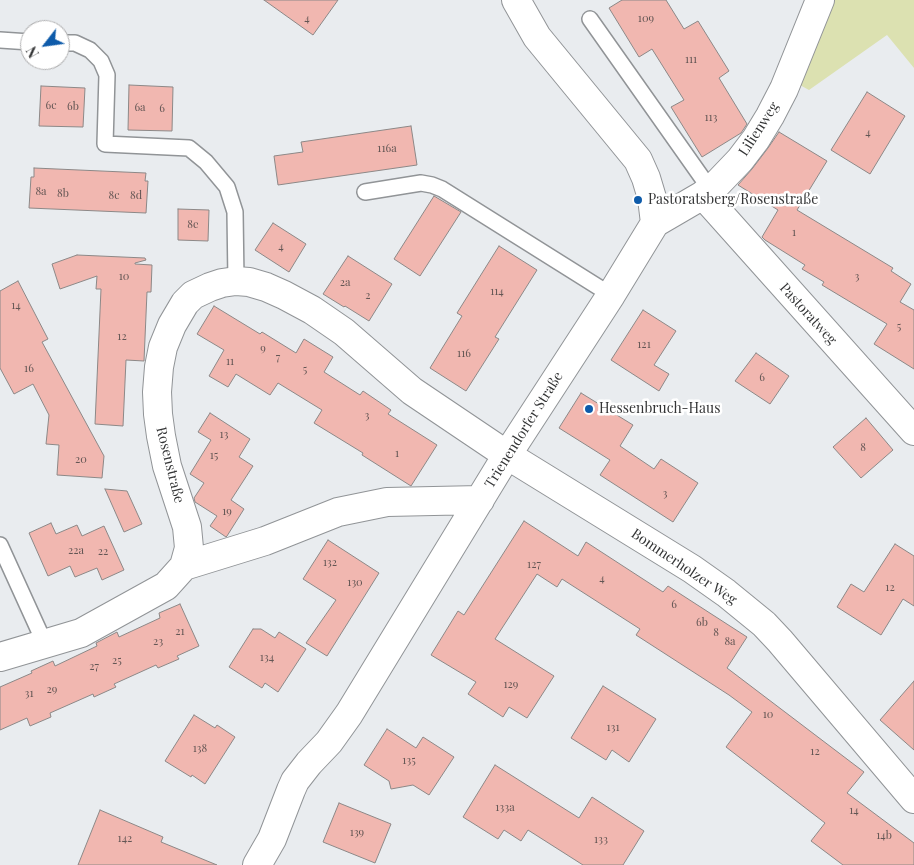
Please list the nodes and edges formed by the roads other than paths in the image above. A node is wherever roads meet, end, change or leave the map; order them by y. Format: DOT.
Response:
graph roads {
  1 [pos="516,0"];
  2 [pos="820,0"];
  3 [pos="590,19"];
  4 [pos="0,40"];
  5 [pos="20,41"];
  6 [pos="70,43"];
  7 [pos="365,192"];
  8 [pos="706,192"];
  9 [pos="655,223"];
  10 [pos="236,281"];
  11 [pos="610,295"];
  12 [pos="914,432"];
  13 [pos="507,456"];
  14 [pos="480,500"];
  15 [pos="0,544"];
  16 [pos="184,566"];
  17 [pos="45,644"];
  18 [pos="0,657"];
  19 [pos="914,799"];
  20 [pos="257,865"];
  1 -- 9 [label="street"];
  2 -- 8 [label="street, Lilienweg"];
  3 -- 8 [label="lane"];
  4 -- 5 [label="lane"];
  6 -- 10 [label="lane"];
  7 -- 11 [label="lane"];
  8 -- 9 [label="street, Lilienweg"];
  8 -- 12 [label="street, Pastoratweg"];
  9 -- 11 [label="street, Trienendorfer Straße"];
  10 -- 13 [label="street, Rosenstraße"];
  10 -- 16 [label="street, Rosenstraße"];
  11 -- 13 [label="street, Trienendorfer Straße"];
  13 -- 14 [label="street, Trienendorfer Straße"];
  13 -- 19 [label="street, Bommerholzer Weg"];
  14 -- 16 [label="street"];
  14 -- 20 [label="street, Trienendorfer Straße"];
  15 -- 17 [label="lane"];
  16 -- 17 [label="street"];
  17 -- 18 [label="street"];
}
